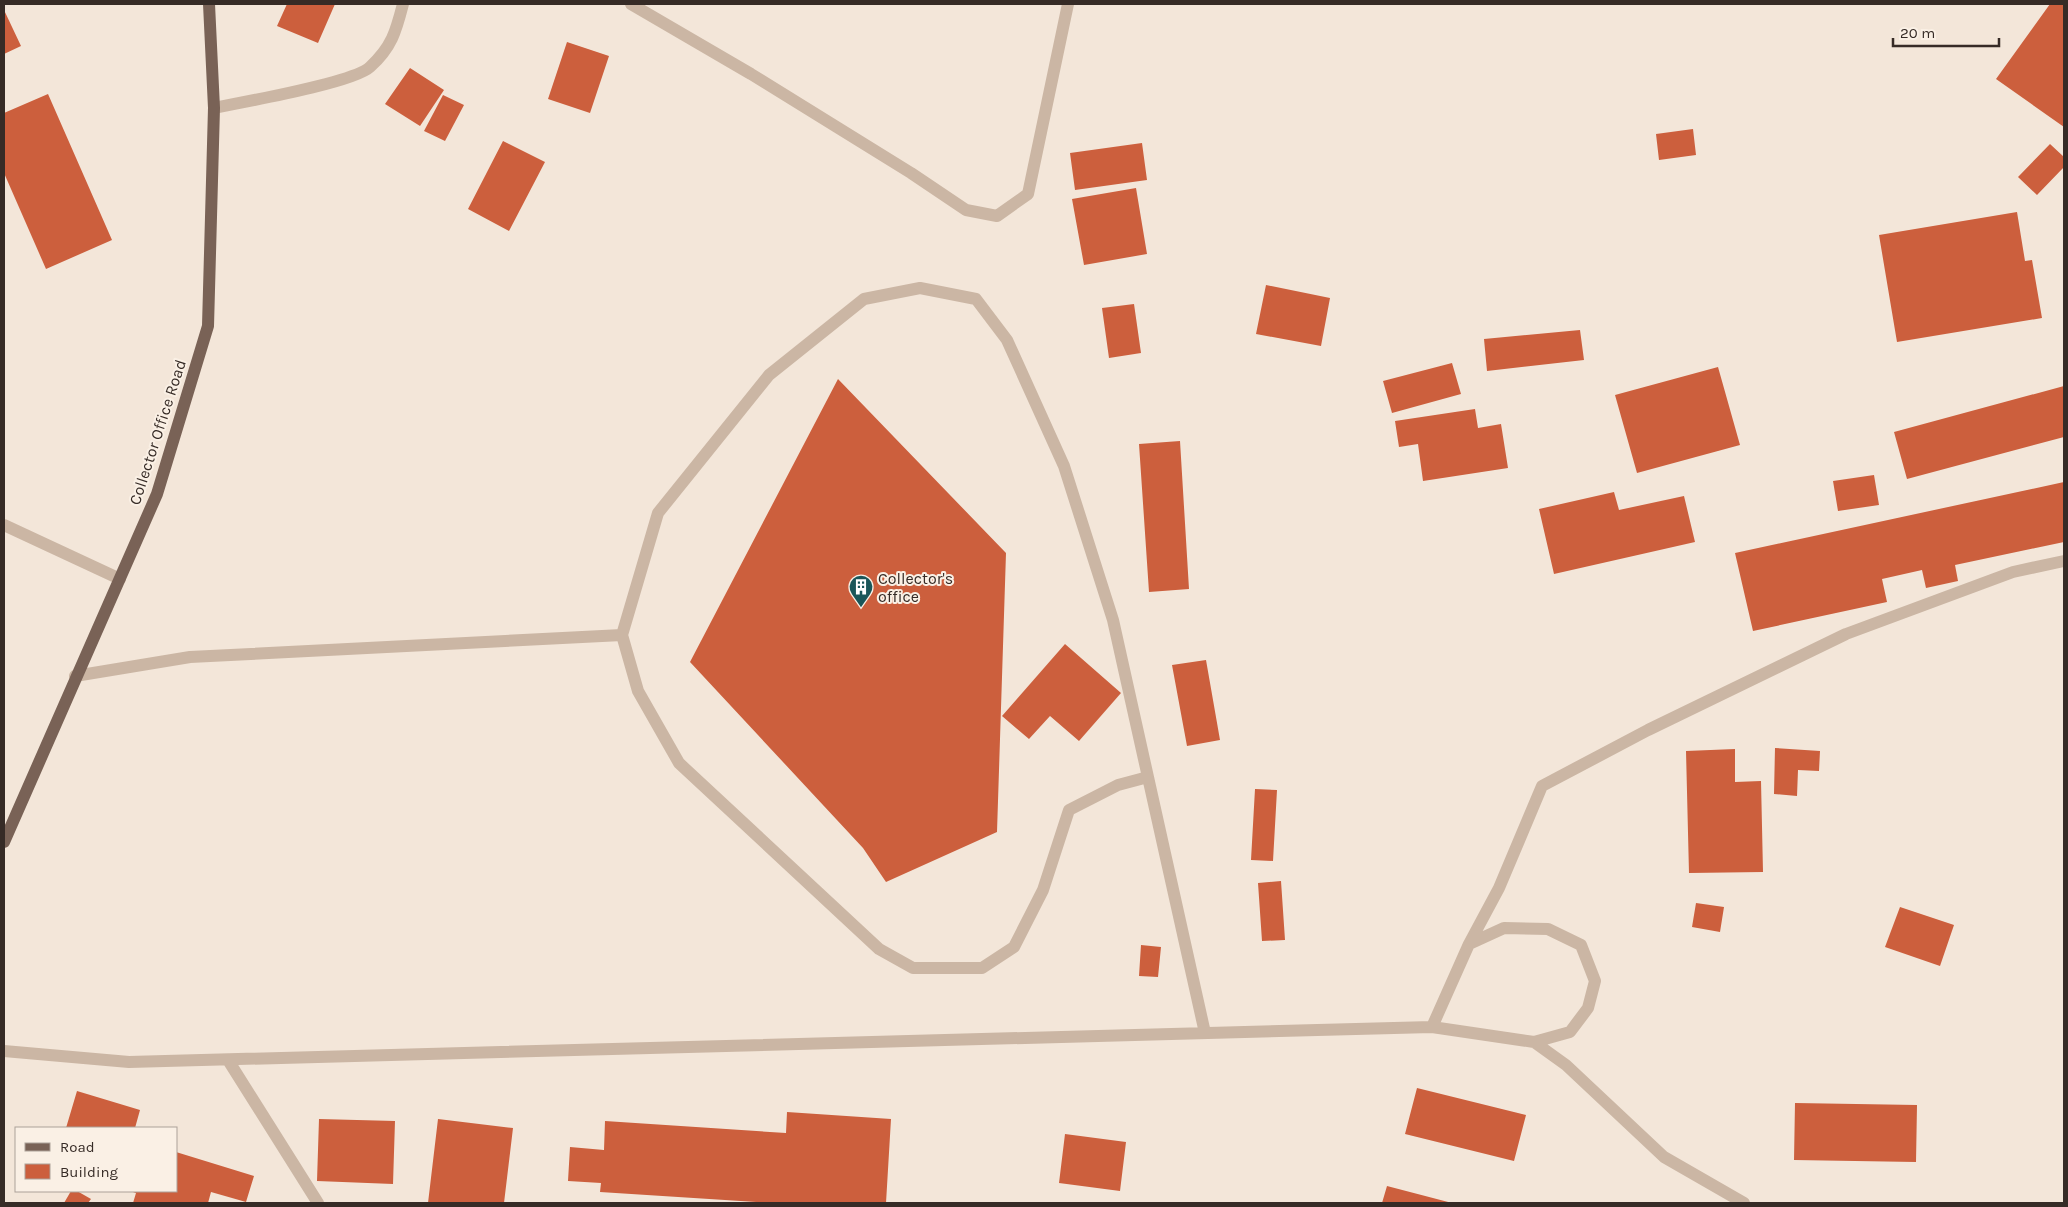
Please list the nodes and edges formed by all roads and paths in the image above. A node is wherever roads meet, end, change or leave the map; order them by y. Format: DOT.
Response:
graph roads {
  1 [pos="209,4"];
  2 [pos="403,4"];
  3 [pos="631,4"];
  4 [pos="1068,4"];
  5 [pos="214,108"];
  6 [pos="4,525"];
  7 [pos="2064,561"];
  8 [pos="120,579"];
  9 [pos="622,635"];
  10 [pos="75,676"];
  11 [pos="1148,777"];
  12 [pos="4,842"];
  13 [pos="1469,944"];
  14 [pos="1432,1027"];
  15 [pos="1205,1033"];
  16 [pos="1534,1042"];
  17 [pos="4,1051"];
  18 [pos="228,1060"];
  19 [pos="1739,1202"];
  20 [pos="318,1203"];
  1 -- 5 [label="main road, Collector Office Road"];
  2 -- 5 [label="street"];
  3 -- 4 [label="street"];
  5 -- 8 [label="main road, Collector Office Road"];
  6 -- 8 [label="street"];
  7 -- 13 [label="street"];
  8 -- 10 [label="main road, Collector Office Road"];
  9 -- 10 [label="street"];
  9 -- 11 [label="street"];
  9 -- 11 [label="street"];
  10 -- 12 [label="main road, Collector Office Road"];
  11 -- 15 [label="street"];
  13 -- 14 [label="street"];
  13 -- 16 [label="street"];
  14 -- 15 [label="street"];
  14 -- 16 [label="street"];
  15 -- 18 [label="street"];
  16 -- 19 [label="street"];
  17 -- 18 [label="street"];
  18 -- 20 [label="street"];
}
